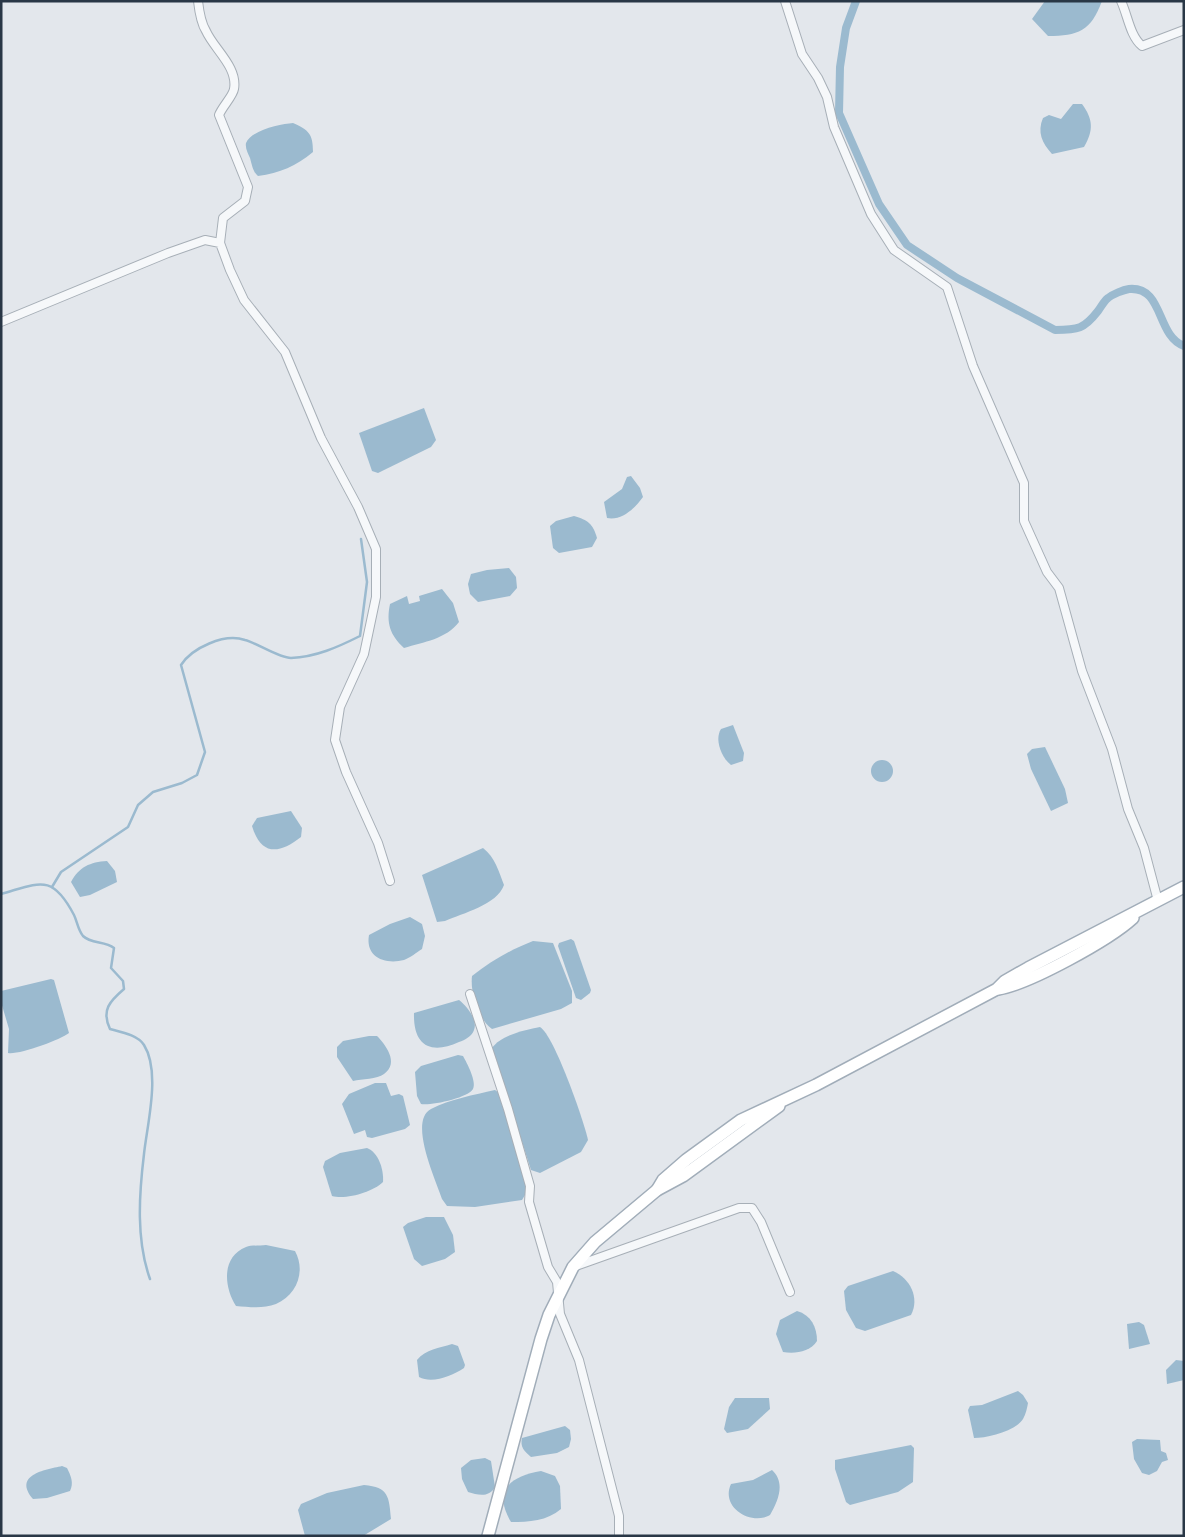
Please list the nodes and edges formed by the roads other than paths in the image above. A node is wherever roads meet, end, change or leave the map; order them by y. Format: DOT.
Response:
graph roads {
  1 [pos="198,1"];
  2 [pos="785,1"];
  3 [pos="1121,1"];
  4 [pos="1184,30"];
  5 [pos="220,243"];
  6 [pos="1,322"];
  7 [pos="390,881"];
  8 [pos="1184,887"];
  9 [pos="1158,901"];
  10 [pos="470,994"];
  11 [pos="573,1267"];
  12 [pos="790,1292"];
  13 [pos="558,1296"];
  14 [pos="488,1536"];
  15 [pos="618,1536"];
  1 -- 5 [label="street"];
  2 -- 9 [label="street"];
  3 -- 4 [label="street"];
  5 -- 6 [label="street"];
  5 -- 7 [label="street"];
  8 -- 9 [label="main road"];
  9 -- 11 [label="main road"];
  10 -- 13 [label="street"];
  11 -- 12 [label="street"];
  11 -- 13 [label="main road"];
  13 -- 14 [label="main road"];
  13 -- 15 [label="street"];
}
